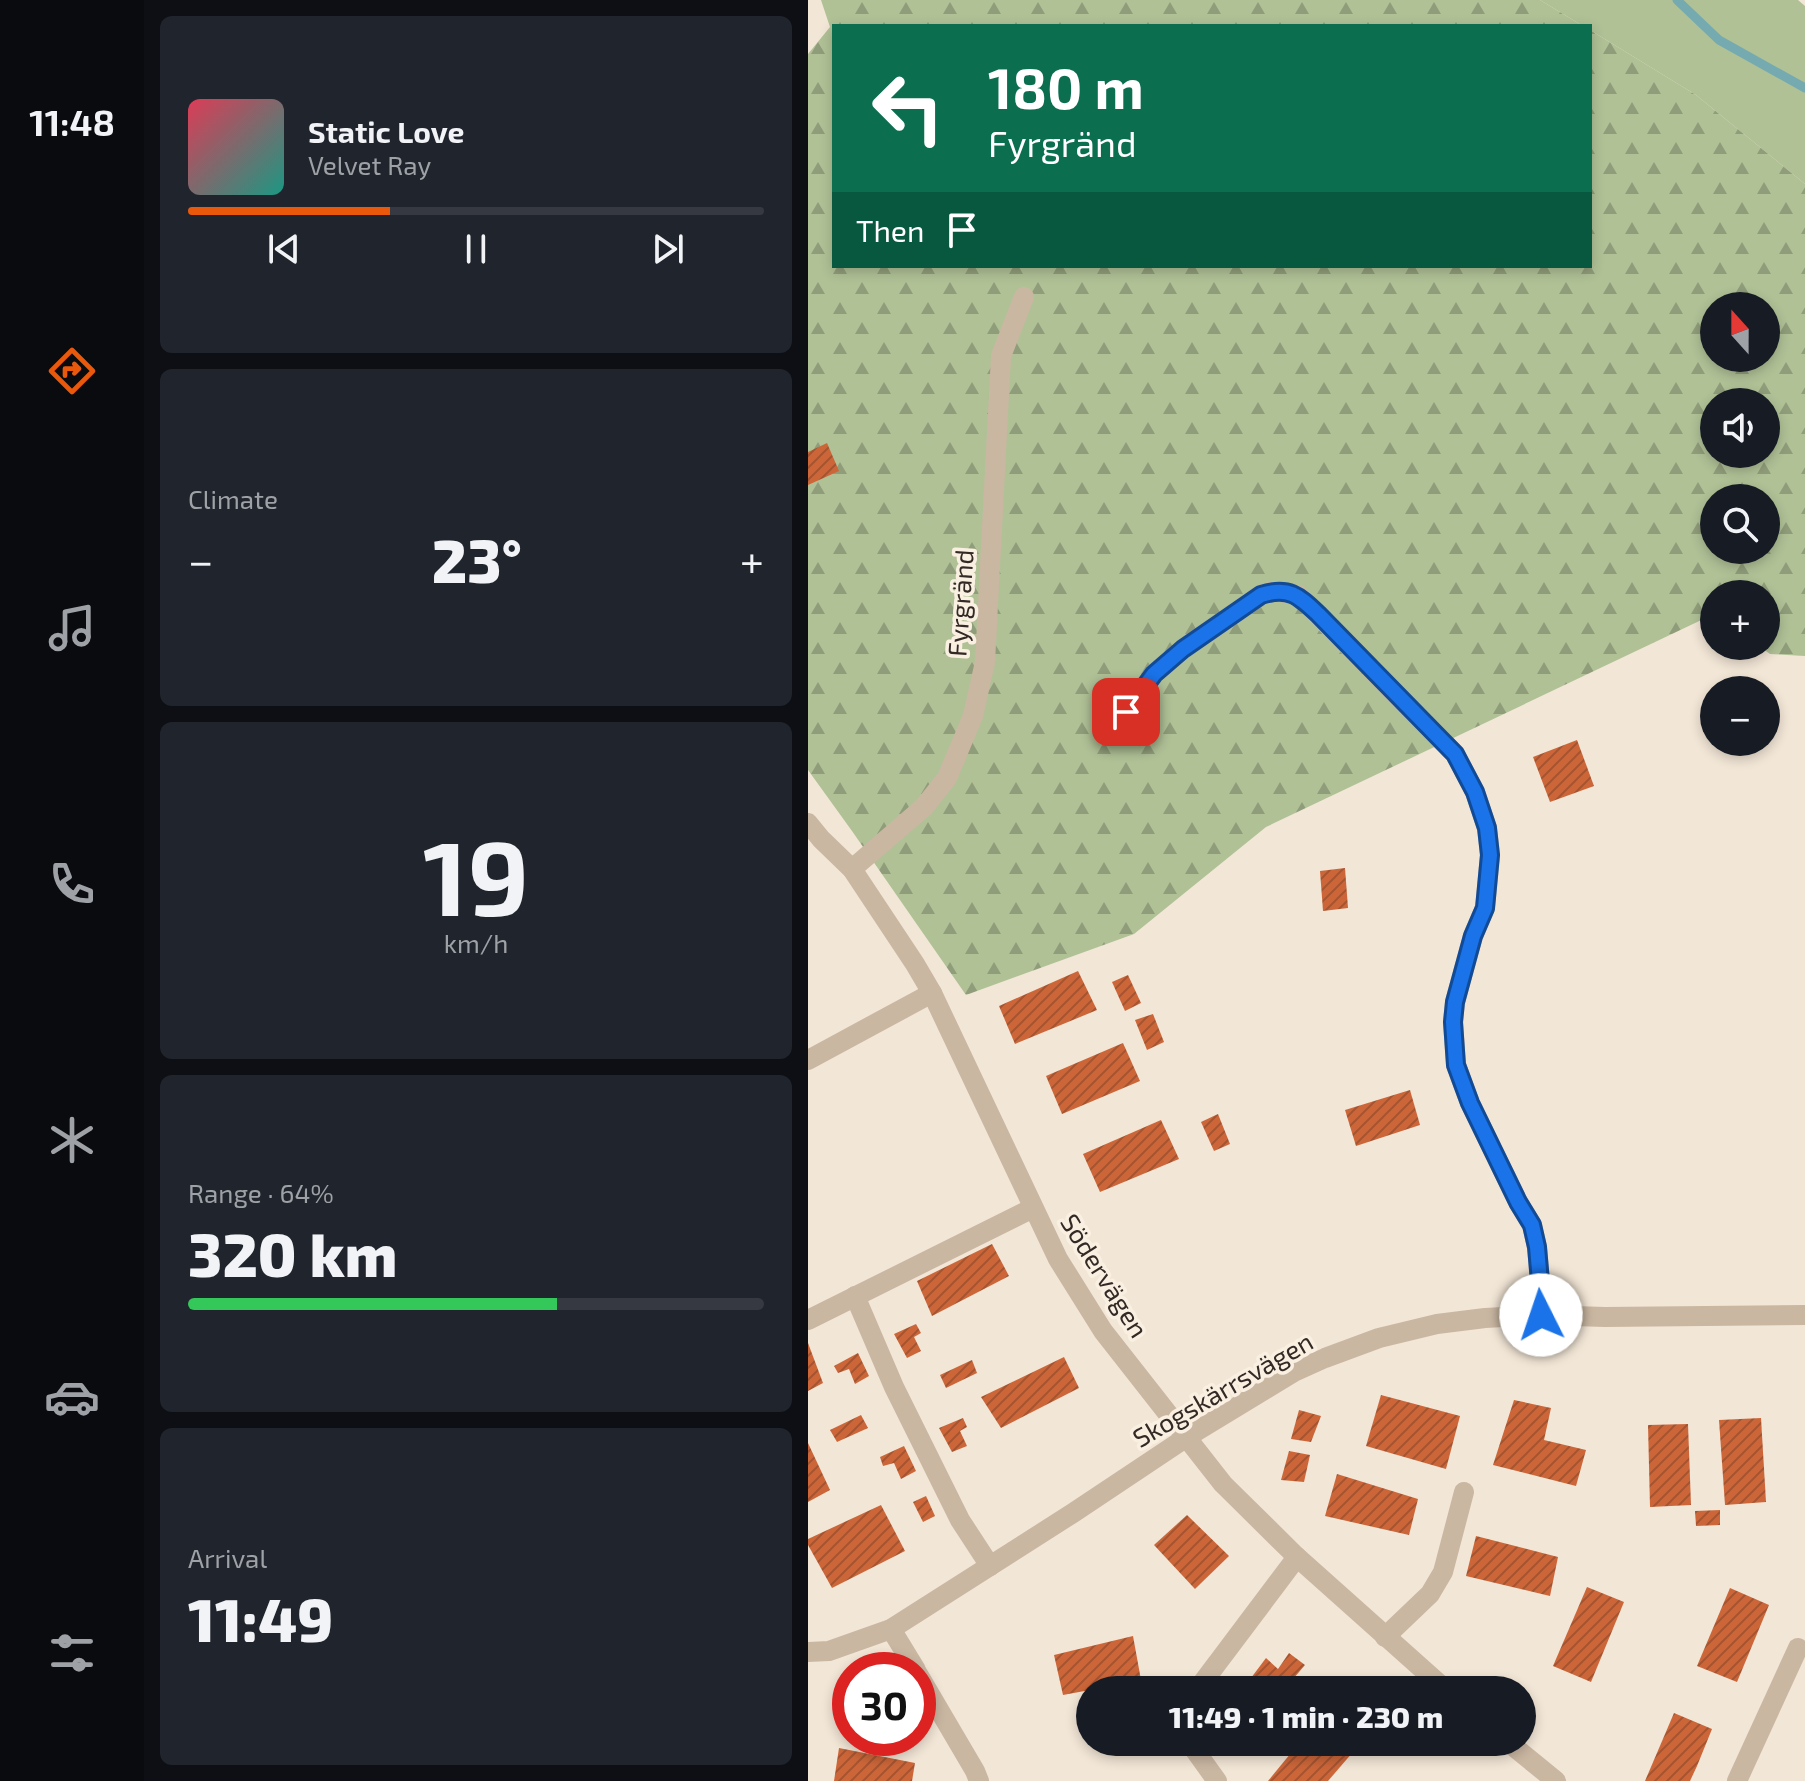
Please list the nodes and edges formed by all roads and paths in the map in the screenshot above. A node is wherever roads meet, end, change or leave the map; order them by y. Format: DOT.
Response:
graph roads {
  1 [pos="1024,297"];
  2 [pos="1111,732"];
  3 [pos="808,823"];
  4 [pos="852,869"];
  5 [pos="932,993"];
  6 [pos="808,1060"];
  7 [pos="1033,1208"];
  8 [pos="855,1296"];
  9 [pos="1541,1315"];
  10 [pos="1805,1315"];
  11 [pos="808,1320"];
  12 [pos="1187,1437"];
  13 [pos="1464,1492"];
  14 [pos="1297,1557"];
  15 [pos="990,1566"];
  16 [pos="891,1629"];
  17 [pos="1385,1637"];
  18 [pos="1798,1648"];
  19 [pos="808,1652"];
  20 [pos="905,1652"];
  21 [pos="1208,1676"];
  22 [pos="1430,1676"];
  23 [pos="936,1704"];
  24 [pos="1199,1756"];
  25 [pos="1525,1756"];
  26 [pos="979,1781"];
  27 [pos="1217,1781"];
  28 [pos="1556,1781"];
  29 [pos="1737,1781"];
  1 -- 4 [label="street, Fyrgränd"];
  2 -- 9 [label="street"];
  3 -- 4 [label="street, Södervägen"];
  4 -- 5 [label="street, Södervägen"];
  5 -- 6 [label="street"];
  5 -- 7 [label="street, Södervägen"];
  7 -- 8 [label="street"];
  7 -- 12 [label="street, Södervägen"];
  8 -- 11 [label="street"];
  8 -- 15 [label="street"];
  9 -- 10 [label="street, Skogskärrsvägen"];
  9 -- 12 [label="street, Skogskärrsvägen"];
  12 -- 14 [label="street, Södervägen"];
  12 -- 15 [label="street, Skogskärrsvägen"];
  13 -- 17 [label="street"];
  14 -- 17 [label="street, Södervägen"];
  14 -- 21 [label="street"];
  15 -- 16 [label="street, Skogskärrsvägen"];
  16 -- 19 [label="street, Skogskärrsvägen"];
  16 -- 20 [label="street"];
  17 -- 22 [label="street, Södervägen"];
  18 -- 29 [label="street"];
  23 -- 26 [label="street"];
  24 -- 27 [label="street"];
  25 -- 28 [label="street"];
}
